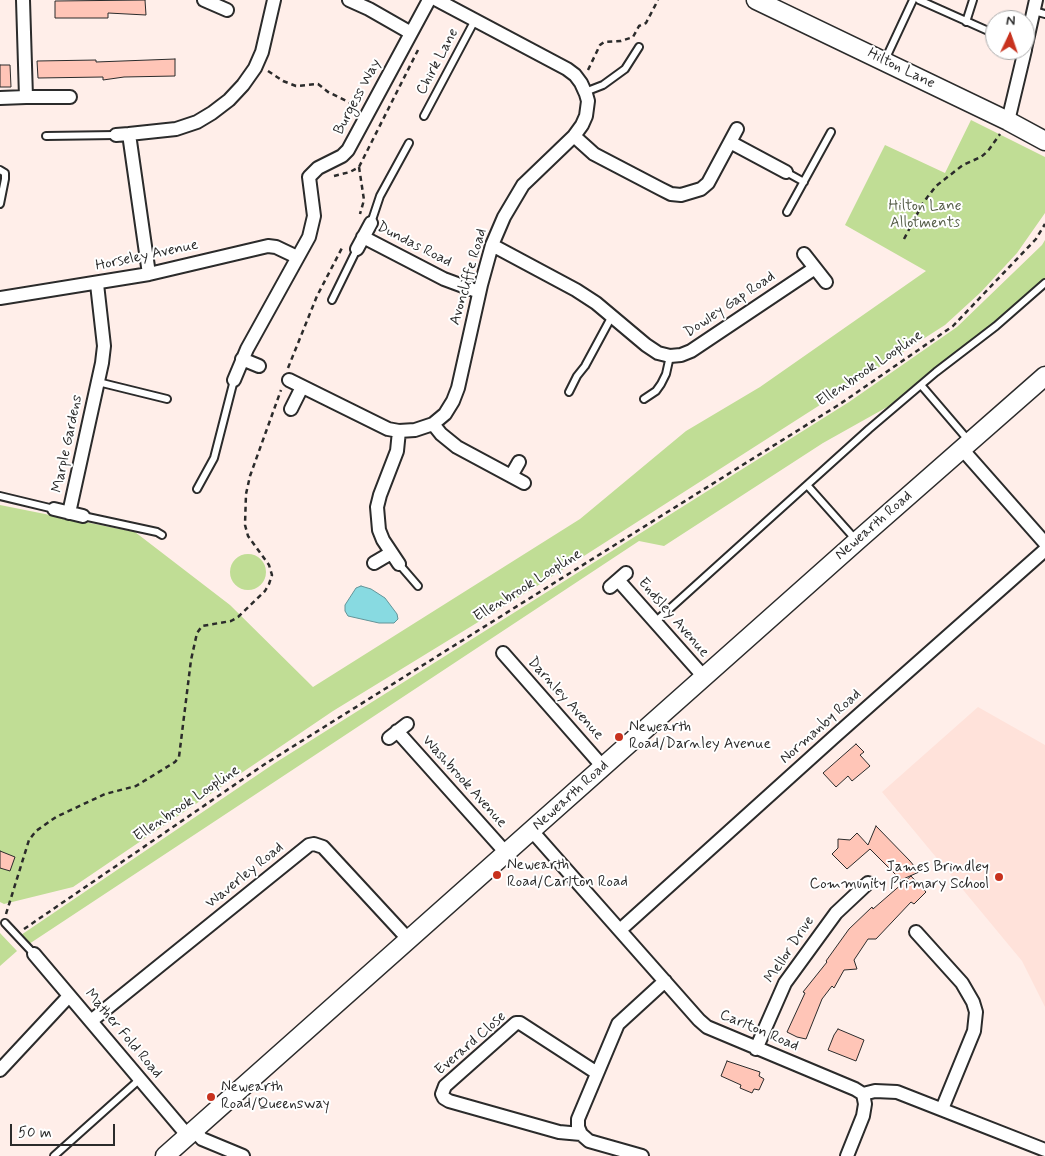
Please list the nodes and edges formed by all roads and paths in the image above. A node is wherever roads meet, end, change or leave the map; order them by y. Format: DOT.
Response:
graph roads {
  1 [pos="23,0"];
  2 [pos="204,0"];
  3 [pos="274,0"];
  4 [pos="349,0"];
  5 [pos="429,0"];
  6 [pos="437,0"];
  7 [pos="658,0"];
  8 [pos="756,0"];
  9 [pos="914,0"];
  10 [pos="919,0"];
  11 [pos="974,0"];
  12 [pos="227,10"];
  13 [pos="475,20"];
  14 [pos="966,22"];
  15 [pos="985,30"];
  16 [pos="411,33"];
  17 [pos="420,46"];
  18 [pos="639,47"];
  19 [pos="1022,60"];
  20 [pos="884,61"];
  21 [pos="255,68"];
  22 [pos="583,88"];
  23 [pos="26,97"];
  24 [pos="70,97"];
  25 [pos="0,98"];
  26 [pos="368,112"];
  27 [pos="424,116"];
  28 [pos="1008,121"];
  29 [pos="737,129"];
  30 [pos="831,132"];
  31 [pos="123,134"];
  32 [pos="46,136"];
  33 [pos="574,136"];
  34 [pos="1045,141"];
  35 [pos="730,142"];
  36 [pos="409,143"];
  37 [pos="0,170"];
  38 [pos="786,172"];
  39 [pos="804,182"];
  40 [pos="0,204"];
  41 [pos="787,212"];
  42 [pos="357,221"];
  43 [pos="371,222"];
  44 [pos="1045,224"];
  45 [pos="363,237"];
  46 [pos="904,239"];
  47 [pos="492,245"];
  48 [pos="343,246"];
  49 [pos="357,249"];
  50 [pos="804,254"];
  51 [pos="297,257"];
  52 [pos="815,268"];
  53 [pos="149,274"];
  54 [pos="826,282"];
  55 [pos="1045,283"];
  56 [pos="97,284"];
  57 [pos="479,292"];
  58 [pos="0,298"];
  59 [pos="332,300"];
  60 [pos="612,316"];
  61 [pos="670,356"];
  62 [pos="242,359"];
  63 [pos="259,366"];
  64 [pos="1045,376"];
  65 [pos="286,379"];
  66 [pos="234,380"];
  67 [pos="98,382"];
  68 [pos="920,385"];
  69 [pos="302,387"];
  70 [pos="569,392"];
  71 [pos="168,399"];
  72 [pos="644,399"];
  73 [pos="291,409"];
  74 [pos="433,424"];
  75 [pos="399,431"];
  76 [pos="966,445"];
  77 [pos="519,462"];
  78 [pos="511,476"];
  79 [pos="524,483"];
  80 [pos="807,485"];
  81 [pos="197,489"];
  82 [pos="0,496"];
  83 [pos="54,509"];
  84 [pos="69,513"];
  85 [pos="83,516"];
  86 [pos="162,535"];
  87 [pos="857,541"];
  88 [pos="1045,543"];
  89 [pos="1045,550"];
  90 [pos="391,553"];
  91 [pos="374,564"];
  92 [pos="399,564"];
  93 [pos="618,580"];
  94 [pos="418,586"];
  95 [pos="655,622"];
  96 [pos="503,653"];
  97 [pos="704,677"];
  98 [pos="398,731"];
  99 [pos="603,767"];
  100 [pos="532,831"];
  101 [pos="507,854"];
  102 [pos="868,883"];
  103 [pos="5,923"];
  104 [pos="620,930"];
  105 [pos="916,932"];
  106 [pos="16,935"];
  107 [pos="408,940"];
  108 [pos="34,954"];
  109 [pos="665,981"];
  110 [pos="69,996"];
  111 [pos="91,1021"];
  112 [pos="756,1048"];
  113 [pos="0,1070"];
  114 [pos="598,1073"];
  115 [pos="140,1079"];
  116 [pos="863,1094"];
  117 [pos="942,1109"];
  118 [pos="191,1133"];
  119 [pos="581,1134"];
  120 [pos="1045,1150"];
  121 [pos="54,1156"];
  122 [pos="165,1156"];
  123 [pos="243,1156"];
  124 [pos="642,1156"];
  125 [pos="847,1156"];
  1 -- 23 [label="street"];
  2 -- 12 [label="street"];
  3 -- 21 [label="street"];
  4 -- 16 [label="street"];
  5 -- 16 [label="street, Burgess Way"];
  6 -- 13 [label="street"];
  7 -- 22 [label="path"];
  8 -- 20 [label="main road, Hilton Lane"];
  9 -- 20 [label="lane"];
  10 -- 14 [label="lane"];
  11 -- 14 [label="lane"];
  13 -- 22 [label="street"];
  13 -- 27 [label="lane, Chirk Lane"];
  14 -- 15 [label="lane"];
  16 -- 26 [label="street, Burgess Way"];
  17 -- 42 [label="path"];
  18 -- 22 [label="lane"];
  19 -- 28 [label="street"];
  20 -- 28 [label="main road, Hilton Lane"];
  21 -- 26 [label="path"];
  21 -- 31 [label="street"];
  22 -- 33 [label="street, Avoncliffe Road"];
  23 -- 24 [label="street"];
  23 -- 25 [label="street"];
  26 -- 51 [label="street, Burgess Way"];
  28 -- 34 [label="main road, Hilton Lane"];
  28 -- 46 [label="path"];
  29 -- 35 [label="street"];
  30 -- 39 [label="lane"];
  31 -- 32 [label="lane"];
  31 -- 53 [label="street"];
  33 -- 35 [label="street"];
  33 -- 47 [label="street, Avoncliffe Road"];
  35 -- 38 [label="street"];
  36 -- 43 [label="lane"];
  37 -- 40 [label="lane"];
  38 -- 39 [label="lane"];
  39 -- 41 [label="lane"];
  43 -- 45 [label="street, Dundas Road"];
  44 -- 106 [label="path, Ellenbrook Loopline"];
  45 -- 49 [label="street, Dundas Road"];
  45 -- 57 [label="street, Dundas Road"];
  47 -- 57 [label="street, Avoncliffe Road"];
  47 -- 60 [label="street"];
  48 -- 65 [label="path"];
  49 -- 59 [label="lane, Dundas Road"];
  50 -- 52 [label="street"];
  51 -- 53 [label="street, Horseley Avenue"];
  51 -- 62 [label="street, Burgess Way"];
  52 -- 54 [label="street"];
  52 -- 61 [label="street, Dowley Gap Road"];
  53 -- 56 [label="street, Horseley Avenue"];
  55 -- 68 [label="lane"];
  56 -- 58 [label="street, Horseley Avenue"];
  56 -- 67 [label="street, Marple Gardens"];
  57 -- 74 [label="street, Avoncliffe Road"];
  60 -- 61 [label="street"];
  60 -- 70 [label="lane"];
  61 -- 72 [label="lane"];
  62 -- 63 [label="street"];
  62 -- 66 [label="street, Burgess Way"];
  64 -- 76 [label="main road, Newearth Road"];
  65 -- 69 [label="street"];
  65 -- 103 [label="path"];
  66 -- 81 [label="lane, Burgess Way"];
  67 -- 71 [label="lane, Marple Gardens"];
  67 -- 84 [label="street, Marple Gardens"];
  68 -- 76 [label="lane"];
  68 -- 80 [label="lane"];
  69 -- 73 [label="street"];
  69 -- 75 [label="street"];
  74 -- 75 [label="street"];
  74 -- 78 [label="street"];
  75 -- 90 [label="street"];
  76 -- 87 [label="main road, Newearth Road"];
  76 -- 88 [label="street"];
  77 -- 78 [label="street"];
  78 -- 79 [label="street"];
  80 -- 87 [label="lane"];
  80 -- 95 [label="lane"];
  82 -- 83 [label="lane, Marple Gardens"];
  83 -- 84 [label="street, Marple Gardens"];
  84 -- 85 [label="street, Marple Gardens"];
  85 -- 86 [label="lane, Marple Gardens"];
  87 -- 97 [label="main road, Newearth Road"];
  89 -- 104 [label="street, Normanby Road"];
  90 -- 91 [label="street"];
  90 -- 92 [label="street"];
  92 -- 94 [label="lane"];
  93 -- 95 [label="street, Endsley Avenue"];
  95 -- 97 [label="street, Endsley Avenue"];
  96 -- 99 [label="street, Darnley Avenue"];
  97 -- 99 [label="main road, Newearth Road"];
  98 -- 101 [label="street, Washbrook Avenue"];
  99 -- 100 [label="main road, Newearth Road"];
  100 -- 101 [label="main road, Newearth Road"];
  100 -- 104 [label="street, Carlton Road"];
  101 -- 107 [label="main road, Newearth Road"];
  102 -- 112 [label="street, Mellor Drive"];
  103 -- 106 [label="lane"];
  104 -- 109 [label="street, Carlton Road"];
  105 -- 117 [label="street"];
  106 -- 108 [label="lane"];
  107 -- 111 [label="street, Waverley Road"];
  107 -- 118 [label="main road, Newearth Road"];
  108 -- 110 [label="street, Mather Fold Road"];
  109 -- 112 [label="street, Carlton Road"];
  109 -- 114 [label="street"];
  110 -- 111 [label="street, Mather Fold Road"];
  110 -- 113 [label="street"];
  111 -- 115 [label="street, Mather Fold Road"];
  112 -- 116 [label="street, Carlton Road"];
  114 -- 119 [label="street"];
  114 -- 119 [label="street, Everard Close"];
  115 -- 118 [label="street, Mather Fold Road"];
  115 -- 121 [label="lane"];
  116 -- 117 [label="street"];
  116 -- 125 [label="street"];
  117 -- 120 [label="street"];
  118 -- 122 [label="main road, Newearth Road"];
  118 -- 123 [label="street, Mather Fold Road"];
  119 -- 124 [label="street, Everard Close"];
}
